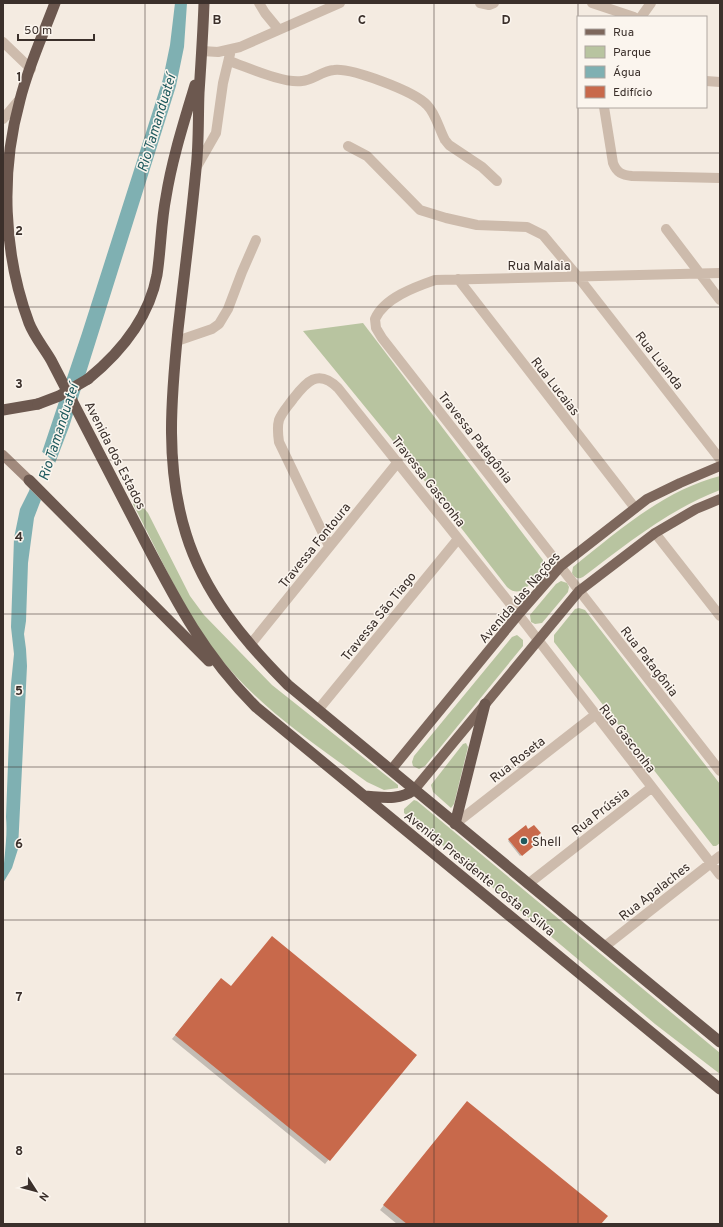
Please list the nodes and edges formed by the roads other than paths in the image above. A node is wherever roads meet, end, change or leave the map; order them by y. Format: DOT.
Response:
graph roads {
  1 [pos="55,3"];
  2 [pos="204,3"];
  3 [pos="259,3"];
  4 [pos="340,3"];
  5 [pos="480,3"];
  6 [pos="494,3"];
  7 [pos="592,3"];
  8 [pos="651,3"];
  9 [pos="631,16"];
  10 [pos="642,16"];
  11 [pos="279,30"];
  12 [pos="3,42"];
  13 [pos="232,50"];
  14 [pos="202,51"];
  15 [pos="229,60"];
  16 [pos="200,67"];
  17 [pos="30,69"];
  18 [pos="707,82"];
  19 [pos="720,82"];
  20 [pos="20,99"];
  21 [pos="604,108"];
  22 [pos="3,119"];
  23 [pos="348,146"];
  24 [pos="196,168"];
  25 [pos="720,178"];
  26 [pos="497,181"];
  27 [pos="4,191"];
  28 [pos="666,229"];
  29 [pos="256,240"];
  30 [pos="720,273"];
  31 [pos="700,274"];
  32 [pos="579,278"];
  33 [pos="458,279"];
  34 [pos="720,300"];
  35 [pos="375,322"];
  36 [pos="177,341"];
  37 [pos="3,410"];
  38 [pos="3,455"];
  39 [pos="720,459"];
  40 [pos="398,462"];
  41 [pos="720,466"];
  42 [pos="29,480"];
  43 [pos="720,499"];
  44 [pos="635,508"];
  45 [pos="655,533"];
  46 [pos="458,539"];
  47 [pos="329,546"];
  48 [pos="561,566"];
  49 [pos="579,591"];
  50 [pos="518,615"];
  51 [pos="720,616"];
  52 [pos="537,641"];
  53 [pos="250,645"];
  54 [pos="226,676"];
  55 [pos="485,704"];
  56 [pos="318,710"];
  57 [pos="594,716"];
  58 [pos="391,770"];
  59 [pos="720,771"];
  60 [pos="651,788"];
  61 [pos="414,790"];
  62 [pos="364,796"];
  63 [pos="455,824"];
  64 [pos="720,856"];
  65 [pos="711,863"];
  66 [pos="720,875"];
  67 [pos="528,884"];
  68 [pos="604,947"];
  69 [pos="720,1041"];
  70 [pos="720,1088"];
  1 -- 17 [label="highway, Avenida dos Estados"];
  2 -- 14 [label="highway"];
  3 -- 11 [label="street"];
  4 -- 11 [label="street"];
  5 -- 6 [label="street"];
  7 -- 9 [label="street"];
  8 -- 10 [label="street"];
  11 -- 13 [label="street"];
  12 -- 17 [label="street"];
  13 -- 14 [label="street"];
  13 -- 15 [label="street"];
  14 -- 16 [label="highway"];
  15 -- 24 [label="street"];
  15 -- 26 [label="street"];
  16 -- 24 [label="highway"];
  16 -- 37 [label="highway, bridge"];
  17 -- 20 [label="highway, Avenida dos Estados"];
  18 -- 19 [label="street"];
  20 -- 22 [label="street"];
  20 -- 27 [label="highway, Avenida dos Estados"];
  21 -- 25 [label="street"];
  23 -- 32 [label="street, Rua Luanda"];
  24 -- 36 [label="highway"];
  27 -- 54 [label="highway, Avenida dos Estados"];
  28 -- 31 [label="street"];
  29 -- 36 [label="street"];
  30 -- 31 [label="street, Rua Malaia"];
  31 -- 32 [label="street, Rua Malaia"];
  31 -- 34 [label="street"];
  32 -- 33 [label="street, Rua Malaia"];
  32 -- 39 [label="street, Rua Luanda"];
  33 -- 35 [label="street, Rua Malaia"];
  33 -- 44 [label="street, Rua Lucaias"];
  35 -- 48 [label="street, Travessa Patagônia"];
  36 -- 53 [label="highway"];
  38 -- 42 [label="main road"];
  40 -- 46 [label="street, Travessa Gasconha"];
  40 -- 47 [label="street, Travessa Fontoura"];
  40 -- 47 [label="street, Travessa Gasconha"];
  41 -- 44 [label="main road, Avenida das Nações"];
  42 -- 54 [label="highway"];
  43 -- 45 [label="main road"];
  44 -- 48 [label="main road, Avenida das Nações"];
  45 -- 49 [label="main road"];
  45 -- 51 [label="street"];
  46 -- 50 [label="street, Travessa Gasconha"];
  46 -- 56 [label="street, Travessa São Tiago"];
  47 -- 53 [label="street, Travessa Fontoura"];
  48 -- 49 [label="street, Rua Patagônia"];
  48 -- 50 [label="main road, Avenida das Nações"];
  49 -- 52 [label="main road"];
  49 -- 59 [label="street, Rua Patagônia"];
  50 -- 52 [label="street, Rua Gasconha"];
  50 -- 58 [label="main road, Avenida das Nações"];
  52 -- 55 [label="main road"];
  52 -- 57 [label="street, Rua Gasconha"];
  53 -- 56 [label="highway, Avenida Presidente Costa e Silva"];
  54 -- 62 [label="highway, Avenida Presidente Costa e Silva"];
  55 -- 61 [label="main road"];
  55 -- 63 [label="highway"];
  56 -- 58 [label="highway, Avenida Presidente Costa e Silva"];
  57 -- 60 [label="street, Rua Gasconha"];
  57 -- 63 [label="street, Rua Roseta"];
  58 -- 61 [label="highway, Avenida Presidente Costa e Silva"];
  60 -- 65 [label="street, Rua Gasconha"];
  60 -- 67 [label="street, Rua Prússia"];
  61 -- 62 [label="highway"];
  61 -- 63 [label="highway, Avenida Presidente Costa e Silva"];
  62 -- 70 [label="highway, Avenida Presidente Costa e Silva"];
  63 -- 67 [label="highway, Avenida Presidente Costa e Silva"];
  64 -- 65 [label="street, Rua Apalaches"];
  65 -- 66 [label="street, Rua Gasconha"];
  65 -- 68 [label="street, Rua Apalaches"];
  67 -- 68 [label="highway, Avenida Presidente Costa e Silva"];
  68 -- 69 [label="highway, Avenida Presidente Costa e Silva"];
}
